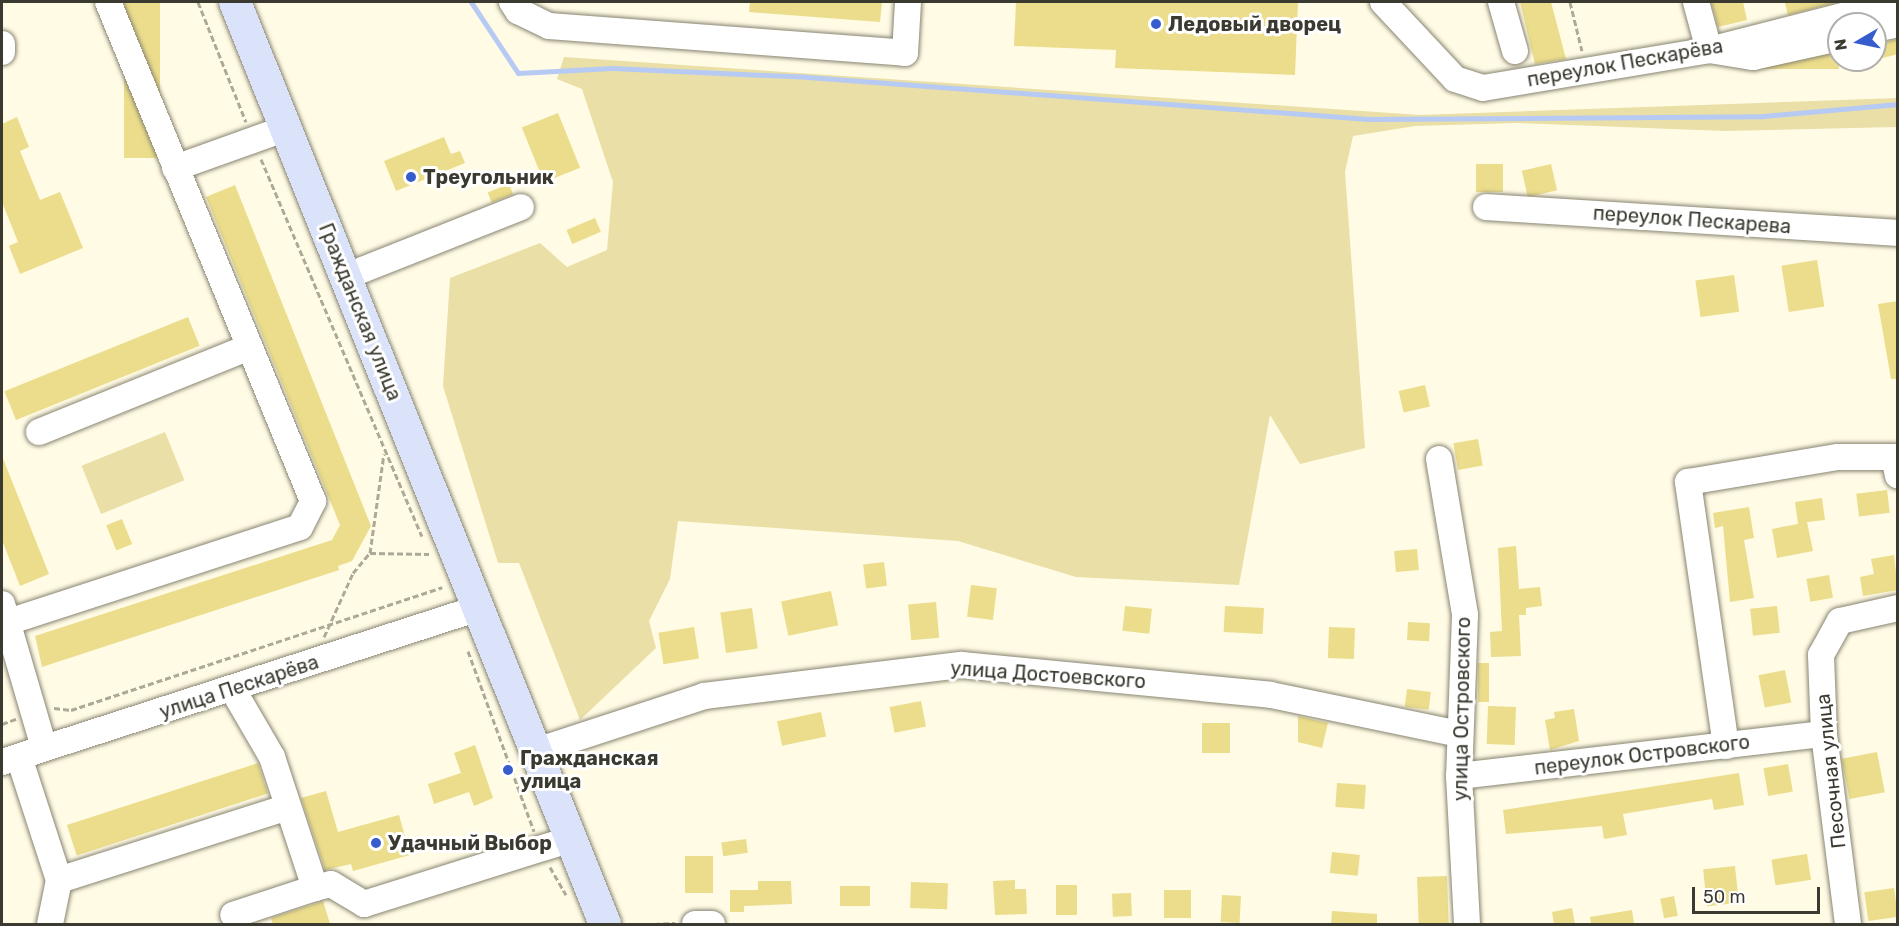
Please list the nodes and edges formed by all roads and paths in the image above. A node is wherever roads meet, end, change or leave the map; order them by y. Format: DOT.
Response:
graph roads {
  1 [pos="108,2"];
  2 [pos="198,2"];
  3 [pos="236,2"];
  4 [pos="512,2"];
  5 [pos="908,2"];
  6 [pos="1501,2"];
  7 [pos="1570,2"];
  8 [pos="1696,2"];
  9 [pos="1898,2"];
  10 [pos="1398,6"];
  11 [pos="1827,41"];
  12 [pos="2,44"];
  13 [pos="1709,50"];
  14 [pos="1515,51"];
  15 [pos="2,52"];
  16 [pos="1587,70"];
  17 [pos="287,128"];
  18 [pos="254,140"];
  19 [pos="175,168"];
  20 [pos="521,207"];
  21 [pos="1486,207"];
  22 [pos="1898,233"];
  23 [pos="347,276"];
  24 [pos="249,347"];
  25 [pos="39,432"];
  26 [pos="384,453"];
  27 [pos="1439,459"];
  28 [pos="1898,476"];
  29 [pos="370,553"];
  30 [pos="429,554"];
  31 [pos="434,565"];
  32 [pos="438,576"];
  33 [pos="442,587"];
  34 [pos="1898,608"];
  35 [pos="5,613"];
  36 [pos="465,613"];
  37 [pos="330,625"];
  38 [pos="310,663"];
  39 [pos="232,690"];
  40 [pos="34,714"];
  41 [pos="2,724"];
  42 [pos="1460,734"];
  43 [pos="1824,734"];
  44 [pos="1726,746"];
  45 [pos="44,748"];
  46 [pos="533,752"];
  47 [pos="10,760"];
  48 [pos="1459,776"];
  49 [pos="288,807"];
  50 [pos="555,845"];
  51 [pos="59,880"];
  52 [pos="315,888"];
  53 [pos="569,898"];
  54 [pos="233,915"];
  55 [pos="50,924"];
  56 [pos="605,924"];
  57 [pos="1467,924"];
  58 [pos="1848,924"];
  1 -- 19 [label="street"];
  2 -- 18 [label="path"];
  3 -- 17 [label="main road, Гражданская улица"];
  4 -- 5 [label="street"];
  6 -- 14 [label="street"];
  7 -- 16 [label="path"];
  8 -- 13 [label="street"];
  9 -- 13 [label="street, переулок Пескарёва"];
  10 -- 16 [label="street, переулок Пескарёва"];
  11 -- 13 [label="street"];
  12 -- 15 [label="street"];
  13 -- 16 [label="street, переулок Пескарёва"];
  17 -- 18 [label="street"];
  17 -- 23 [label="main road, Гражданская улица"];
  18 -- 19 [label="street"];
  18 -- 26 [label="path"];
  19 -- 24 [label="street"];
  20 -- 23 [label="street"];
  21 -- 22 [label="street, переулок Пескарева"];
  23 -- 36 [label="main road, Гражданская улица"];
  24 -- 25 [label="street"];
  24 -- 35 [label="street"];
  26 -- 29 [label="path"];
  26 -- 30 [label="path"];
  27 -- 42 [label="street, улица Островского"];
  28 -- 44 [label="street"];
  29 -- 30 [label="path"];
  29 -- 37 [label="path"];
  30 -- 31 [label="path"];
  32 -- 33 [label="path"];
  33 -- 36 [label="path"];
  33 -- 37 [label="path"];
  34 -- 43 [label="street, Песочная улица"];
  35 -- 40 [label="street"];
  36 -- 38 [label="street, улица Пескарёва"];
  36 -- 46 [label="main road, Гражданская улица"];
  36 -- 50 [label="path"];
  37 -- 38 [label="path"];
  37 -- 40 [label="path"];
  38 -- 39 [label="street, улица Пескарёва"];
  39 -- 45 [label="street, улица Пескарёва"];
  39 -- 49 [label="street"];
  40 -- 41 [label="path"];
  40 -- 45 [label="street"];
  42 -- 46 [label="street, улица Достоевского"];
  42 -- 48 [label="street, улица Островского"];
  43 -- 44 [label="street, переулок Островского"];
  43 -- 58 [label="street, Песочная улица"];
  44 -- 48 [label="street, переулок Островского"];
  45 -- 47 [label="street, улица Пескарёва"];
  46 -- 50 [label="main road, Гражданская улица"];
  47 -- 51 [label="street"];
  48 -- 57 [label="street, улица Островского"];
  49 -- 51 [label="street"];
  49 -- 52 [label="street"];
  50 -- 52 [label="street"];
  50 -- 53 [label="path"];
  50 -- 56 [label="main road, Гражданская улица"];
  51 -- 55 [label="street"];
  52 -- 54 [label="street"];
}
